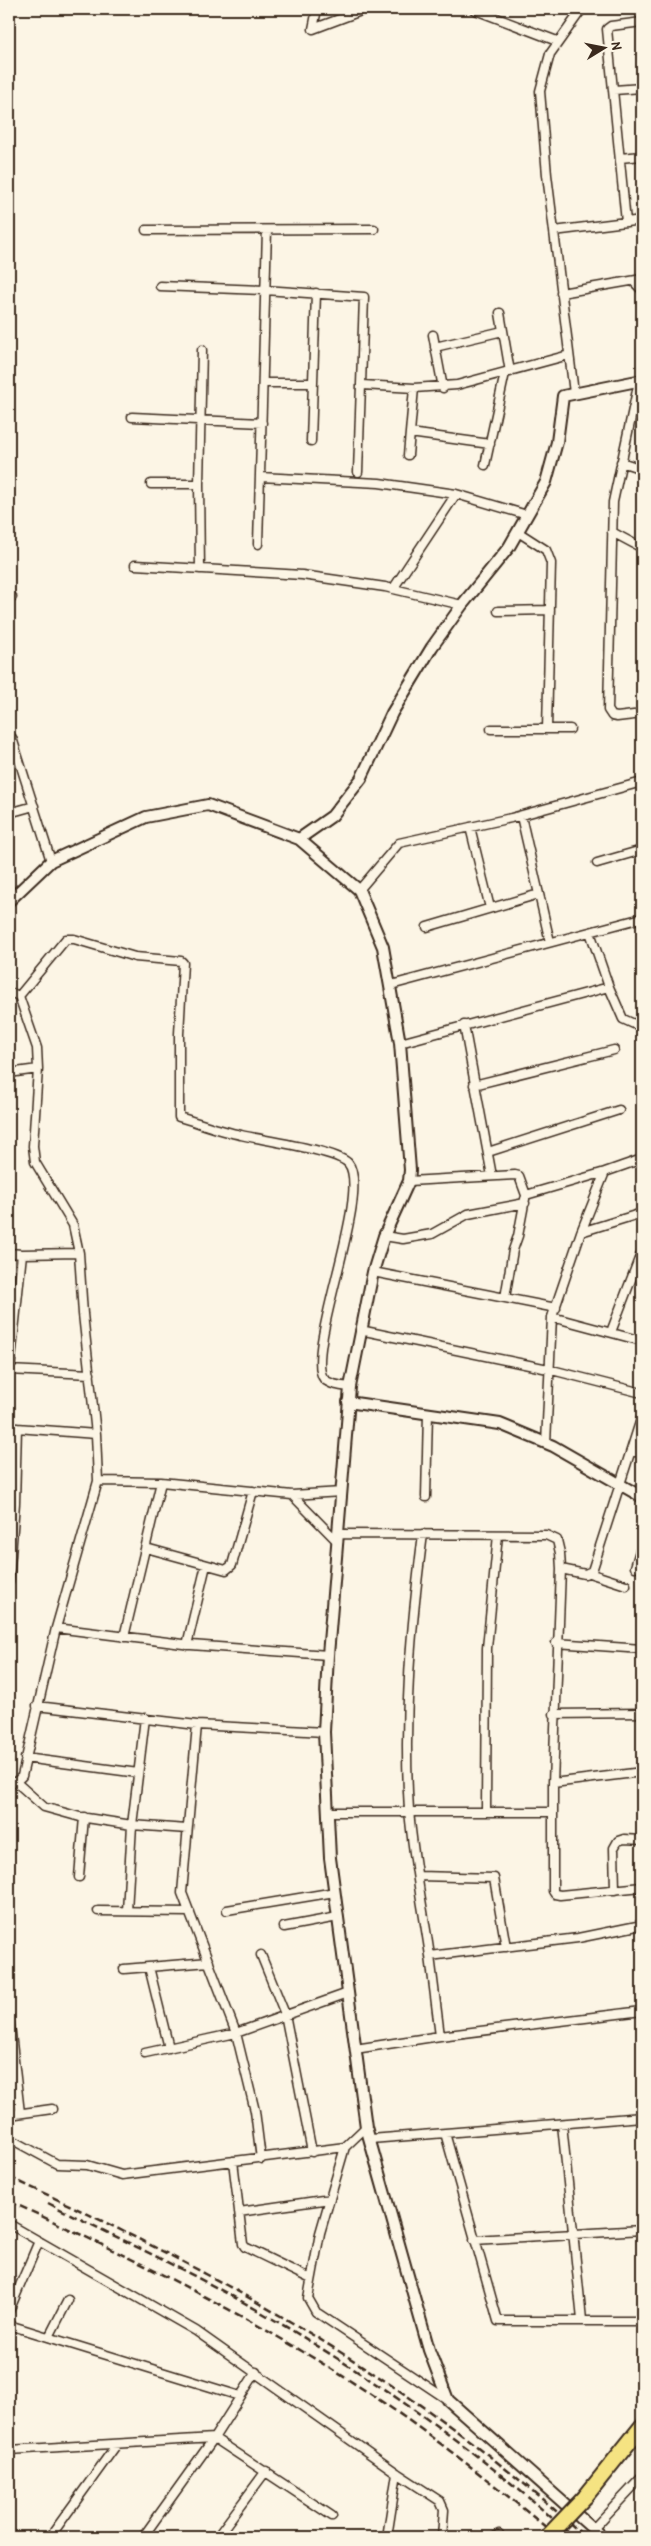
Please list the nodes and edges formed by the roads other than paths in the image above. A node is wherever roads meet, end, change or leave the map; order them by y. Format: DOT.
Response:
graph roads {
  1 [pos="317,9"];
  2 [pos="366,9"];
  3 [pos="473,9"];
  4 [pos="582,9"];
  5 [pos="642,22"];
  6 [pos="557,41"];
  7 [pos="642,88"];
  8 [pos="614,90"];
  9 [pos="642,156"];
  10 [pos="620,158"];
  11 [pos="642,220"];
  12 [pos="626,222"];
  13 [pos="146,230"];
  14 [pos="267,230"];
  15 [pos="374,230"];
  16 [pos="554,231"];
  17 [pos="642,279"];
  18 [pos="633,281"];
  19 [pos="160,286"];
  20 [pos="265,290"];
  21 [pos="642,290"];
  22 [pos="561,292"];
  23 [pos="316,293"];
  24 [pos="500,313"];
  25 [pos="503,331"];
  26 [pos="433,335"];
  27 [pos="435,348"];
  28 [pos="202,350"];
  29 [pos="569,355"];
  30 [pos="507,372"];
  31 [pos="641,381"];
  32 [pos="263,383"];
  33 [pos="313,383"];
  34 [pos="362,385"];
  35 [pos="443,387"];
  36 [pos="414,388"];
  37 [pos="574,392"];
  38 [pos="132,417"];
  39 [pos="200,421"];
  40 [pos="262,424"];
  41 [pos="410,433"];
  42 [pos="311,441"];
  43 [pos="490,444"];
  44 [pos="408,455"];
  45 [pos="621,462"];
  46 [pos="486,466"];
  47 [pos="642,469"];
  48 [pos="358,472"];
  49 [pos="260,477"];
  50 [pos="151,484"];
  51 [pos="198,484"];
  52 [pos="456,494"];
  53 [pos="527,515"];
  54 [pos="518,532"];
  55 [pos="612,532"];
  56 [pos="258,544"];
  57 [pos="642,548"];
  58 [pos="135,565"];
  59 [pos="200,569"];
  60 [pos="393,590"];
  61 [pos="462,605"];
  62 [pos="550,610"];
  63 [pos="498,611"];
  64 [pos="642,714"];
  65 [pos="491,729"];
  66 [pos="547,729"];
  67 [pos="570,729"];
  68 [pos="12,738"];
  69 [pos="13,756"];
  70 [pos="642,782"];
  71 [pos="34,806"];
  72 [pos="9,813"];
  73 [pos="521,816"];
  74 [pos="470,827"];
  75 [pos="299,839"];
  76 [pos="642,850"];
  77 [pos="51,861"];
  78 [pos="597,863"];
  79 [pos="359,890"];
  80 [pos="539,894"];
  81 [pos="9,901"];
  82 [pos="490,908"];
  83 [pos="642,918"];
  84 [pos="427,927"];
  85 [pos="590,932"];
  86 [pos="550,942"];
  87 [pos="390,984"];
  88 [pos="609,986"];
  89 [pos="9,992"];
  90 [pos="19,996"];
  91 [pos="642,1021"];
  92 [pos="464,1025"];
  93 [pos="400,1043"];
  94 [pos="614,1050"];
  95 [pos="38,1069"];
  96 [pos="9,1073"];
  97 [pos="474,1085"];
  98 [pos="618,1110"];
  99 [pos="488,1152"];
  100 [pos="642,1159"];
  101 [pos="605,1172"];
  102 [pos="492,1176"];
  103 [pos="409,1181"];
  104 [pos="526,1195"];
  105 [pos="525,1203"];
  106 [pos="642,1213"];
  107 [pos="581,1232"];
  108 [pos="384,1236"];
  109 [pos="642,1251"];
  110 [pos="9,1253"];
  111 [pos="79,1253"];
  112 [pos="22,1254"];
  113 [pos="374,1272"];
  114 [pos="505,1298"];
  115 [pos="556,1308"];
  116 [pos="552,1317"];
  117 [pos="360,1330"];
  118 [pos="611,1332"];
  119 [pos="642,1341"];
  120 [pos="548,1369"];
  121 [pos="9,1370"];
  122 [pos="90,1374"];
  123 [pos="350,1387"];
  124 [pos="642,1393"];
  125 [pos="348,1402"];
  126 [pos="428,1413"];
  127 [pos="642,1416"];
  128 [pos="13,1427"];
  129 [pos="96,1434"];
  130 [pos="546,1443"];
  131 [pos="630,1452"];
  132 [pos="642,1453"];
  133 [pos="98,1481"];
  134 [pos="161,1482"];
  135 [pos="620,1484"];
  136 [pos="254,1491"];
  137 [pos="342,1492"];
  138 [pos="292,1495"];
  139 [pos="426,1496"];
  140 [pos="642,1497"];
  141 [pos="423,1534"];
  142 [pos="498,1535"];
  143 [pos="338,1538"];
  144 [pos="642,1544"];
  145 [pos="146,1548"];
  146 [pos="206,1565"];
  147 [pos="635,1566"];
  148 [pos="561,1569"];
  149 [pos="589,1572"];
  150 [pos="9,1581"];
  151 [pos="626,1586"];
  152 [pos="56,1628"];
  153 [pos="124,1638"];
  154 [pos="556,1643"];
  155 [pos="187,1645"];
  156 [pos="642,1649"];
  157 [pos="328,1655"];
  158 [pos="37,1706"];
  159 [pos="642,1713"];
  160 [pos="554,1714"];
  161 [pos="145,1718"];
  162 [pos="197,1725"];
  163 [pos="324,1732"];
  164 [pos="25,1758"];
  165 [pos="642,1772"];
  166 [pos="138,1773"];
  167 [pos="12,1782"];
  168 [pos="553,1783"];
  169 [pos="328,1812"];
  170 [pos="410,1812"];
  171 [pos="486,1812"];
  172 [pos="553,1812"];
  173 [pos="84,1817"];
  174 [pos="132,1825"];
  175 [pos="187,1829"];
  176 [pos="642,1840"];
  177 [pos="419,1876"];
  178 [pos="80,1877"];
  179 [pos="642,1887"];
  180 [pos="615,1890"];
  181 [pos="335,1892"];
  182 [pos="227,1910"];
  183 [pos="98,1911"];
  184 [pos="127,1911"];
  185 [pos="190,1912"];
  186 [pos="338,1917"];
  187 [pos="642,1925"];
  188 [pos="284,1928"];
  189 [pos="506,1947"];
  190 [pos="262,1956"];
  191 [pos="430,1956"];
  192 [pos="209,1962"];
  193 [pos="149,1967"];
  194 [pos="124,1970"];
  195 [pos="348,1993"];
  196 [pos="642,2011"];
  197 [pos="285,2014"];
  198 [pos="9,2016"];
  199 [pos="236,2033"];
  200 [pos="440,2036"];
  201 [pos="169,2048"];
  202 [pos="356,2049"];
  203 [pos="145,2053"];
  204 [pos="52,2109"];
  205 [pos="20,2113"];
  206 [pos="9,2115"];
  207 [pos="642,2117"];
  208 [pos="562,2124"];
  209 [pos="366,2127"];
  210 [pos="445,2133"];
  211 [pos="9,2138"];
  212 [pos="371,2140"];
  213 [pos="344,2147"];
  214 [pos="312,2152"];
  215 [pos="261,2159"];
  216 [pos="234,2162"];
  217 [pos="330,2199"];
  218 [pos="239,2212"];
  219 [pos="9,2224"];
  220 [pos="642,2230"];
  221 [pos="573,2233"];
  222 [pos="474,2240"];
  223 [pos="39,2241"];
  224 [pos="310,2279"];
  225 [pos="68,2300"];
  226 [pos="9,2310"];
  227 [pos="582,2320"];
  228 [pos="642,2321"];
  229 [pos="9,2325"];
  230 [pos="48,2337"];
  231 [pos="256,2372"];
  232 [pos="240,2396"];
  233 [pos="448,2400"];
  234 [pos="642,2426"];
  235 [pos="214,2438"];
  236 [pos="117,2444"];
  237 [pos="9,2450"];
  238 [pos="266,2470"];
  239 [pos="397,2473"];
  240 [pos="642,2477"];
  241 [pos="332,2516"];
  242 [pos="594,2529"];
  243 [pos="50,2537"];
  244 [pos="143,2537"];
  245 [pos="217,2537"];
  246 [pos="387,2537"];
  247 [pos="442,2537"];
  248 [pos="547,2537"];
  249 [pos="602,2537"];
  1 -- 2 [label="street"];
  3 -- 6 [label="street"];
  4 -- 6 [label="street"];
  5 -- 8 [label="street"];
  6 -- 16 [label="street"];
  7 -- 8 [label="street"];
  8 -- 10 [label="street"];
  9 -- 10 [label="street"];
  10 -- 12 [label="street"];
  11 -- 12 [label="street"];
  12 -- 16 [label="street"];
  13 -- 14 [label="street"];
  14 -- 15 [label="street"];
  14 -- 20 [label="street"];
  16 -- 22 [label="street"];
  17 -- 18 [label="street"];
  18 -- 21 [label="street"];
  18 -- 22 [label="street"];
  19 -- 20 [label="street"];
  20 -- 23 [label="street"];
  20 -- 32 [label="street"];
  22 -- 29 [label="street"];
  23 -- 33 [label="street"];
  23 -- 34 [label="street"];
  24 -- 25 [label="street"];
  25 -- 27 [label="street"];
  25 -- 30 [label="street"];
  26 -- 27 [label="street"];
  27 -- 35 [label="street"];
  28 -- 39 [label="street"];
  29 -- 30 [label="street"];
  29 -- 37 [label="street"];
  30 -- 35 [label="street"];
  30 -- 43 [label="street"];
  31 -- 37 [label="main road"];
  31 -- 45 [label="street"];
  32 -- 33 [label="street"];
  32 -- 40 [label="street"];
  33 -- 42 [label="street"];
  34 -- 36 [label="street"];
  34 -- 48 [label="street"];
  35 -- 36 [label="street"];
  36 -- 41 [label="street"];
  37 -- 53 [label="main road"];
  38 -- 39 [label="street"];
  39 -- 40 [label="street"];
  39 -- 51 [label="street"];
  40 -- 49 [label="street"];
  41 -- 43 [label="street"];
  41 -- 44 [label="street"];
  43 -- 46 [label="street"];
  45 -- 47 [label="street"];
  45 -- 55 [label="street"];
  49 -- 52 [label="street"];
  49 -- 56 [label="street"];
  50 -- 51 [label="street"];
  51 -- 59 [label="street"];
  52 -- 53 [label="street"];
  52 -- 60 [label="street"];
  53 -- 54 [label="main road"];
  54 -- 61 [label="main road"];
  54 -- 62 [label="street"];
  55 -- 57 [label="street"];
  55 -- 64 [label="street"];
  58 -- 59 [label="street"];
  59 -- 60 [label="street"];
  60 -- 61 [label="street"];
  61 -- 75 [label="main road"];
  62 -- 63 [label="street"];
  62 -- 66 [label="street"];
  65 -- 66 [label="street"];
  66 -- 67 [label="street"];
  68 -- 69 [label="street"];
  69 -- 71 [label="street"];
  70 -- 73 [label="street"];
  71 -- 72 [label="street"];
  71 -- 77 [label="street"];
  73 -- 74 [label="street"];
  73 -- 80 [label="street"];
  74 -- 79 [label="street"];
  74 -- 82 [label="street"];
  75 -- 77 [label="main road"];
  75 -- 79 [label="main road"];
  76 -- 78 [label="street"];
  77 -- 81 [label="main road"];
  79 -- 87 [label="main road"];
  80 -- 82 [label="street"];
  80 -- 86 [label="street"];
  82 -- 84 [label="street"];
  83 -- 85 [label="street"];
  85 -- 86 [label="street"];
  85 -- 88 [label="street"];
  86 -- 87 [label="street"];
  87 -- 93 [label="main road"];
  88 -- 91 [label="street"];
  88 -- 92 [label="street"];
  89 -- 90 [label="street"];
  90 -- 95 [label="street"];
  90 -- 123 [label="street"];
  92 -- 93 [label="street"];
  92 -- 97 [label="street"];
  93 -- 103 [label="main road"];
  94 -- 97 [label="street"];
  95 -- 96 [label="street"];
  95 -- 111 [label="street"];
  97 -- 99 [label="street"];
  98 -- 99 [label="street"];
  99 -- 102 [label="street"];
  100 -- 101 [label="street"];
  101 -- 104 [label="street"];
  101 -- 107 [label="street"];
  102 -- 103 [label="street"];
  102 -- 104 [label="street"];
  103 -- 108 [label="main road"];
  104 -- 105 [label="street"];
  105 -- 108 [label="street"];
  105 -- 114 [label="street"];
  106 -- 107 [label="street"];
  107 -- 115 [label="street"];
  108 -- 113 [label="main road"];
  109 -- 118 [label="street"];
  110 -- 112 [label="street"];
  111 -- 112 [label="street"];
  111 -- 122 [label="street"];
  112 -- 121 [label="street"];
  113 -- 114 [label="street"];
  113 -- 117 [label="main road"];
  114 -- 115 [label="street"];
  115 -- 116 [label="street"];
  116 -- 118 [label="street"];
  116 -- 120 [label="street"];
  117 -- 120 [label="street"];
  117 -- 123 [label="main road"];
  118 -- 119 [label="street"];
  120 -- 124 [label="street"];
  120 -- 130 [label="street"];
  121 -- 122 [label="street"];
  122 -- 129 [label="street"];
  123 -- 125 [label="main road"];
  125 -- 126 [label="main road"];
  125 -- 137 [label="main road"];
  126 -- 130 [label="main road"];
  126 -- 139 [label="street"];
  127 -- 131 [label="street"];
  128 -- 129 [label="street"];
  128 -- 150 [label="street"];
  129 -- 133 [label="street"];
  130 -- 135 [label="main road"];
  131 -- 132 [label="street"];
  131 -- 135 [label="street"];
  133 -- 134 [label="street"];
  133 -- 152 [label="street"];
  134 -- 136 [label="street"];
  134 -- 145 [label="street"];
  135 -- 140 [label="main road"];
  135 -- 149 [label="street"];
  136 -- 138 [label="street"];
  136 -- 146 [label="street"];
  137 -- 138 [label="street"];
  137 -- 143 [label="main road"];
  138 -- 143 [label="street"];
  141 -- 142 [label="street"];
  141 -- 143 [label="street"];
  141 -- 170 [label="street"];
  142 -- 148 [label="street"];
  142 -- 171 [label="street"];
  143 -- 157 [label="main road"];
  144 -- 147 [label="street"];
  145 -- 146 [label="street"];
  145 -- 153 [label="street"];
  146 -- 155 [label="street"];
  148 -- 149 [label="street"];
  148 -- 154 [label="street"];
  149 -- 151 [label="street"];
  152 -- 153 [label="street"];
  152 -- 158 [label="street"];
  153 -- 155 [label="street"];
  154 -- 156 [label="street"];
  154 -- 160 [label="street"];
  155 -- 157 [label="street"];
  157 -- 163 [label="main road"];
  158 -- 161 [label="street"];
  158 -- 164 [label="street"];
  159 -- 160 [label="street"];
  160 -- 168 [label="street"];
  161 -- 162 [label="street"];
  161 -- 166 [label="street"];
  162 -- 163 [label="street"];
  162 -- 175 [label="street"];
  163 -- 169 [label="main road"];
  164 -- 166 [label="street"];
  164 -- 167 [label="street"];
  165 -- 168 [label="street"];
  166 -- 174 [label="street"];
  167 -- 173 [label="street"];
  168 -- 172 [label="street"];
  169 -- 170 [label="street"];
  169 -- 181 [label="main road"];
  170 -- 171 [label="street"];
  170 -- 177 [label="street"];
  171 -- 172 [label="street"];
  172 -- 180 [label="street"];
  173 -- 174 [label="street"];
  173 -- 178 [label="street"];
  174 -- 175 [label="street"];
  174 -- 184 [label="street"];
  175 -- 185 [label="street"];
  176 -- 180 [label="street"];
  177 -- 189 [label="street"];
  177 -- 191 [label="street"];
  179 -- 180 [label="street"];
  181 -- 182 [label="street"];
  181 -- 186 [label="main road"];
  183 -- 184 [label="street"];
  184 -- 185 [label="street"];
  185 -- 192 [label="street"];
  186 -- 188 [label="street"];
  186 -- 195 [label="main road"];
  187 -- 189 [label="street"];
  189 -- 191 [label="street"];
  190 -- 197 [label="street"];
  191 -- 200 [label="street"];
  192 -- 193 [label="street"];
  192 -- 199 [label="street"];
  193 -- 194 [label="street"];
  193 -- 201 [label="street"];
  195 -- 197 [label="street"];
  195 -- 202 [label="main road"];
  196 -- 200 [label="street"];
  197 -- 199 [label="street"];
  197 -- 214 [label="street"];
  198 -- 205 [label="street"];
  199 -- 201 [label="street"];
  199 -- 215 [label="street"];
  200 -- 202 [label="street"];
  201 -- 203 [label="street"];
  202 -- 209 [label="main road"];
  204 -- 205 [label="street"];
  205 -- 206 [label="street"];
  207 -- 208 [label="street"];
  208 -- 210 [label="street"];
  208 -- 221 [label="street"];
  209 -- 212 [label="main road"];
  209 -- 213 [label="street"];
  210 -- 212 [label="street"];
  210 -- 222 [label="street"];
  211 -- 216 [label="street"];
  212 -- 233 [label="main road"];
  213 -- 214 [label="street"];
  213 -- 217 [label="street"];
  214 -- 215 [label="street"];
  215 -- 216 [label="street"];
  216 -- 218 [label="street"];
  217 -- 218 [label="street"];
  217 -- 224 [label="street"];
  218 -- 224 [label="street"];
  219 -- 223 [label="street"];
  220 -- 221 [label="street"];
  221 -- 222 [label="street"];
  221 -- 227 [label="street"];
  222 -- 227 [label="street"];
  223 -- 226 [label="street"];
  223 -- 231 [label="street"];
  224 -- 233 [label="street"];
  225 -- 230 [label="street"];
  227 -- 228 [label="street"];
  229 -- 230 [label="street"];
  230 -- 232 [label="street"];
  231 -- 232 [label="street"];
  231 -- 239 [label="street"];
  232 -- 235 [label="street"];
  233 -- 242 [label="main road"];
  234 -- 248 [label="highway, bridge"];
  235 -- 236 [label="street"];
  235 -- 238 [label="street"];
  235 -- 244 [label="street"];
  236 -- 237 [label="street"];
  236 -- 243 [label="street"];
  238 -- 241 [label="street"];
  238 -- 245 [label="street"];
  239 -- 246 [label="street"];
  239 -- 247 [label="street"];
  240 -- 242 [label="street"];
  242 -- 249 [label="main road"];
}
